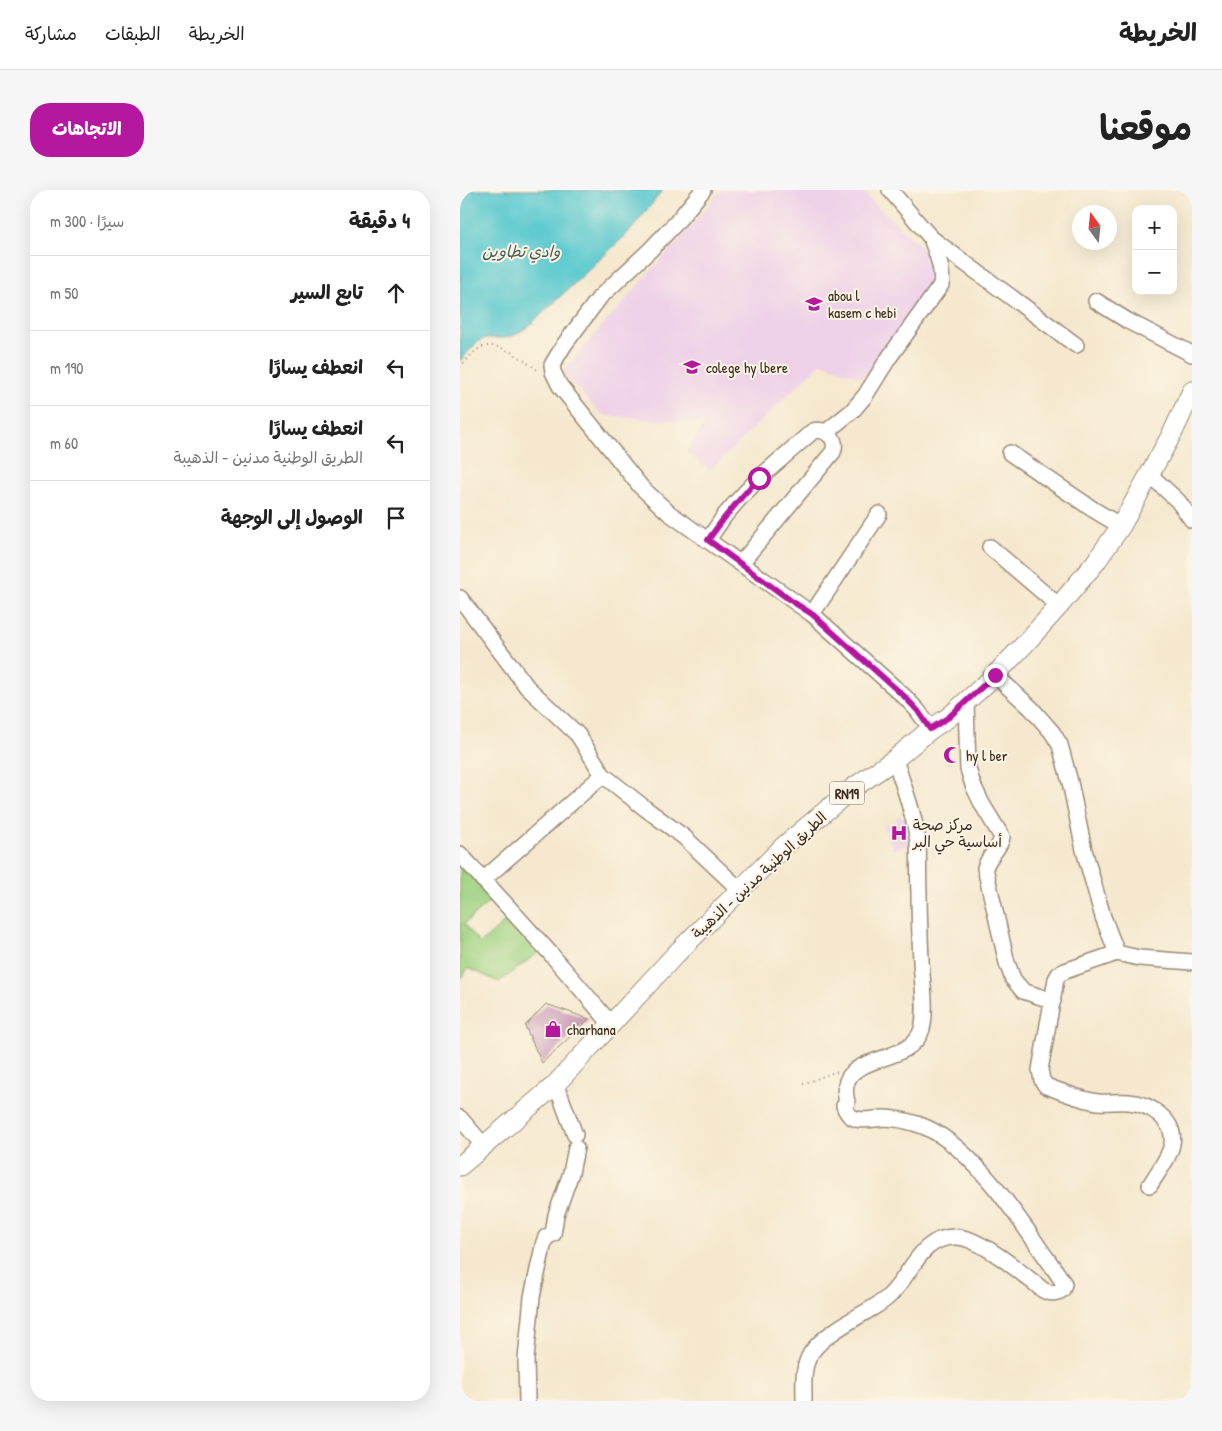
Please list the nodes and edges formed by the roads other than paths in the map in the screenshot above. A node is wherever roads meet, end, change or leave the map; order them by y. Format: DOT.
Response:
graph roads {
  1 [pos="703,190"];
  2 [pos="890,190"];
  3 [pos="931,238"];
  4 [pos="1096,300"];
  5 [pos="1076,345"];
  6 [pos="1192,354"];
  7 [pos="1192,391"];
  8 [pos="826,432"];
  9 [pos="1010,454"];
  10 [pos="1150,474"];
  11 [pos="880,514"];
  12 [pos="1192,520"];
  13 [pos="1121,526"];
  14 [pos="708,540"];
  15 [pos="990,547"];
  16 [pos="741,563"];
  17 [pos="460,598"];
  18 [pos="1059,606"];
  19 [pos="812,614"];
  20 [pos="995,675"];
  21 [pos="966,702"];
  22 [pos="930,729"];
  23 [pos="894,759"];
  24 [pos="603,775"];
  25 [pos="460,854"];
  26 [pos="483,880"];
  27 [pos="740,890"];
  28 [pos="1117,953"];
  29 [pos="1192,962"];
  30 [pos="1053,1001"];
  31 [pos="611,1024"];
  32 [pos="554,1086"];
  33 [pos="460,1118"];
  34 [pos="484,1146"];
  35 [pos="460,1166"];
  36 [pos="1150,1185"];
  37 [pos="526,1401"];
  38 [pos="804,1401"];
  1 -- 14 [label="street"];
  2 -- 3 [label="street"];
  3 -- 5 [label="street"];
  3 -- 8 [label="street"];
  4 -- 6 [label="street"];
  7 -- 10 [label="main road, الطريق الوطنية مدنين - الذهيبة / RN19"];
  8 -- 14 [label="street"];
  8 -- 16 [label="street"];
  9 -- 13 [label="street"];
  10 -- 12 [label="street"];
  10 -- 13 [label="main road, الطريق الوطنية مدنين - الذهيبة / RN19"];
  11 -- 19 [label="street"];
  13 -- 18 [label="main road, الطريق الوطنية مدنين - الذهيبة / RN19"];
  14 -- 16 [label="street"];
  15 -- 18 [label="street"];
  16 -- 19 [label="street"];
  17 -- 24 [label="street"];
  18 -- 20 [label="main road, الطريق الوطنية مدنين - الذهيبة / RN19"];
  19 -- 22 [label="street"];
  20 -- 21 [label="main road, الطريق الوطنية مدنين - الذهيبة / RN19"];
  20 -- 28 [label="street"];
  21 -- 22 [label="main road, الطريق الوطنية مدنين - الذهيبة / RN19"];
  21 -- 30 [label="street"];
  22 -- 23 [label="main road, الطريق الوطنية مدنين - الذهيبة / RN19"];
  23 -- 27 [label="main road, الطريق الوطنية مدنين - الذهيبة / RN19"];
  23 -- 38 [label="street"];
  24 -- 26 [label="street"];
  24 -- 27 [label="street"];
  25 -- 26 [label="street"];
  26 -- 31 [label="street"];
  27 -- 31 [label="main road, الطريق الوطنية مدنين - الذهيبة / RN19"];
  28 -- 29 [label="street"];
  28 -- 30 [label="street"];
  30 -- 36 [label="street"];
  31 -- 32 [label="main road, الطريق الوطنية مدنين - الذهيبة / RN19"];
  32 -- 34 [label="main road, الطريق الوطنية مدنين - الذهيبة / RN19"];
  32 -- 37 [label="street"];
  33 -- 34 [label="street"];
  34 -- 35 [label="main road, الطريق الوطنية مدنين - الذهيبة / RN19"];
}
